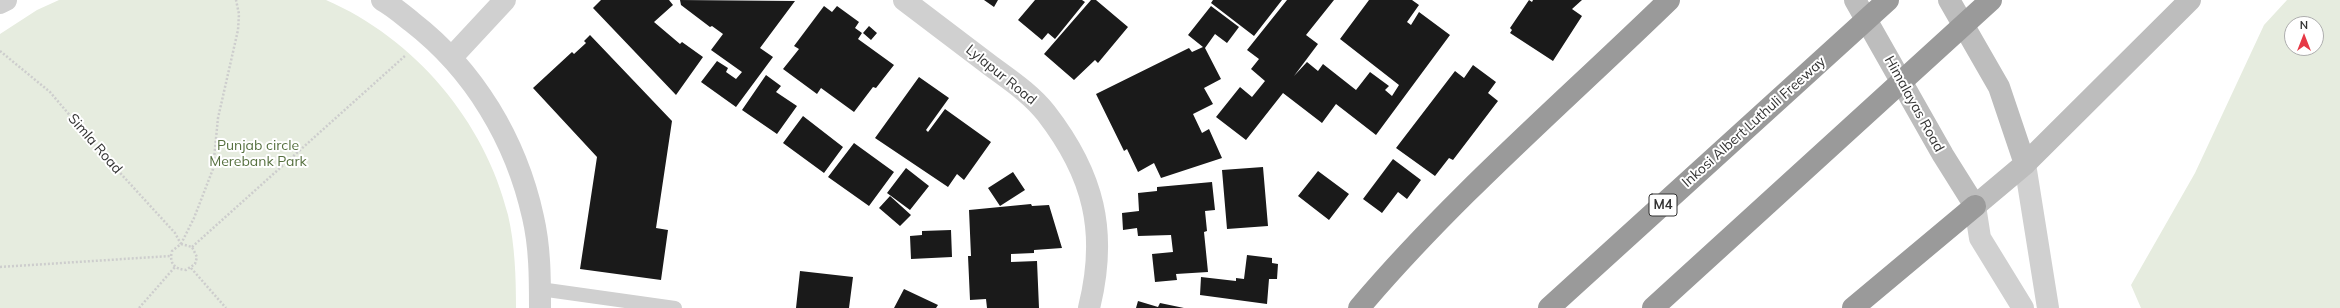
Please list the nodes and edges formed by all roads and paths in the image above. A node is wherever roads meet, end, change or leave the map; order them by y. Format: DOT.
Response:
graph roads {
  1 [pos="6,0"];
  2 [pos="236,0"];
  3 [pos="382,0"];
  4 [pos="505,0"];
  5 [pos="904,0"];
  6 [pos="1669,0"];
  7 [pos="1855,0"];
  8 [pos="1888,0"];
  9 [pos="1950,0"];
  10 [pos="1991,0"];
  11 [pos="2190,0"];
  12 [pos="0,3"];
  13 [pos="428,35"];
  14 [pos="0,51"];
  15 [pos="452,57"];
  16 [pos="2025,164"];
  17 [pos="1975,206"];
  18 [pos="181,244"];
  19 [pos="192,247"];
  20 [pos="170,256"];
  21 [pos="0,267"];
  22 [pos="175,267"];
  23 [pos="191,268"];
  24 [pos="540,299"];
  25 [pos="139,308"];
  26 [pos="226,308"];
  27 [pos="675,308"];
  28 [pos="1089,308"];
  29 [pos="1359,308"];
  30 [pos="1549,308"];
  31 [pos="1652,308"];
  32 [pos="1853,308"];
  33 [pos="2023,308"];
  34 [pos="2048,308"];
  1 -- 12 [label="street"];
  2 -- 18 [label="path"];
  3 -- 13 [label="street"];
  4 -- 15 [label="street"];
  5 -- 28 [label="street, Lylapur Road"];
  6 -- 29 [label="highway"];
  7 -- 17 [label="street, Himalayas Road"];
  8 -- 30 [label="highway, Inkosi Albert Luthuli Freeway / M4"];
  9 -- 16 [label="street"];
  10 -- 31 [label="highway"];
  11 -- 16 [label="street"];
  13 -- 15 [label="street"];
  13 -- 19 [label="path"];
  14 -- 18 [label="path, Simla Road"];
  15 -- 24 [label="street"];
  16 -- 17 [label="street"];
  16 -- 34 [label="street"];
  17 -- 32 [label="highway"];
  17 -- 33 [label="street, Himalayas Road"];
  18 -- 19 [label="path"];
  18 -- 20 [label="path"];
  19 -- 23 [label="path"];
  20 -- 21 [label="path"];
  20 -- 22 [label="path"];
  22 -- 23 [label="path"];
  22 -- 25 [label="path"];
  23 -- 26 [label="path"];
  24 -- 27 [label="lane"];
}
